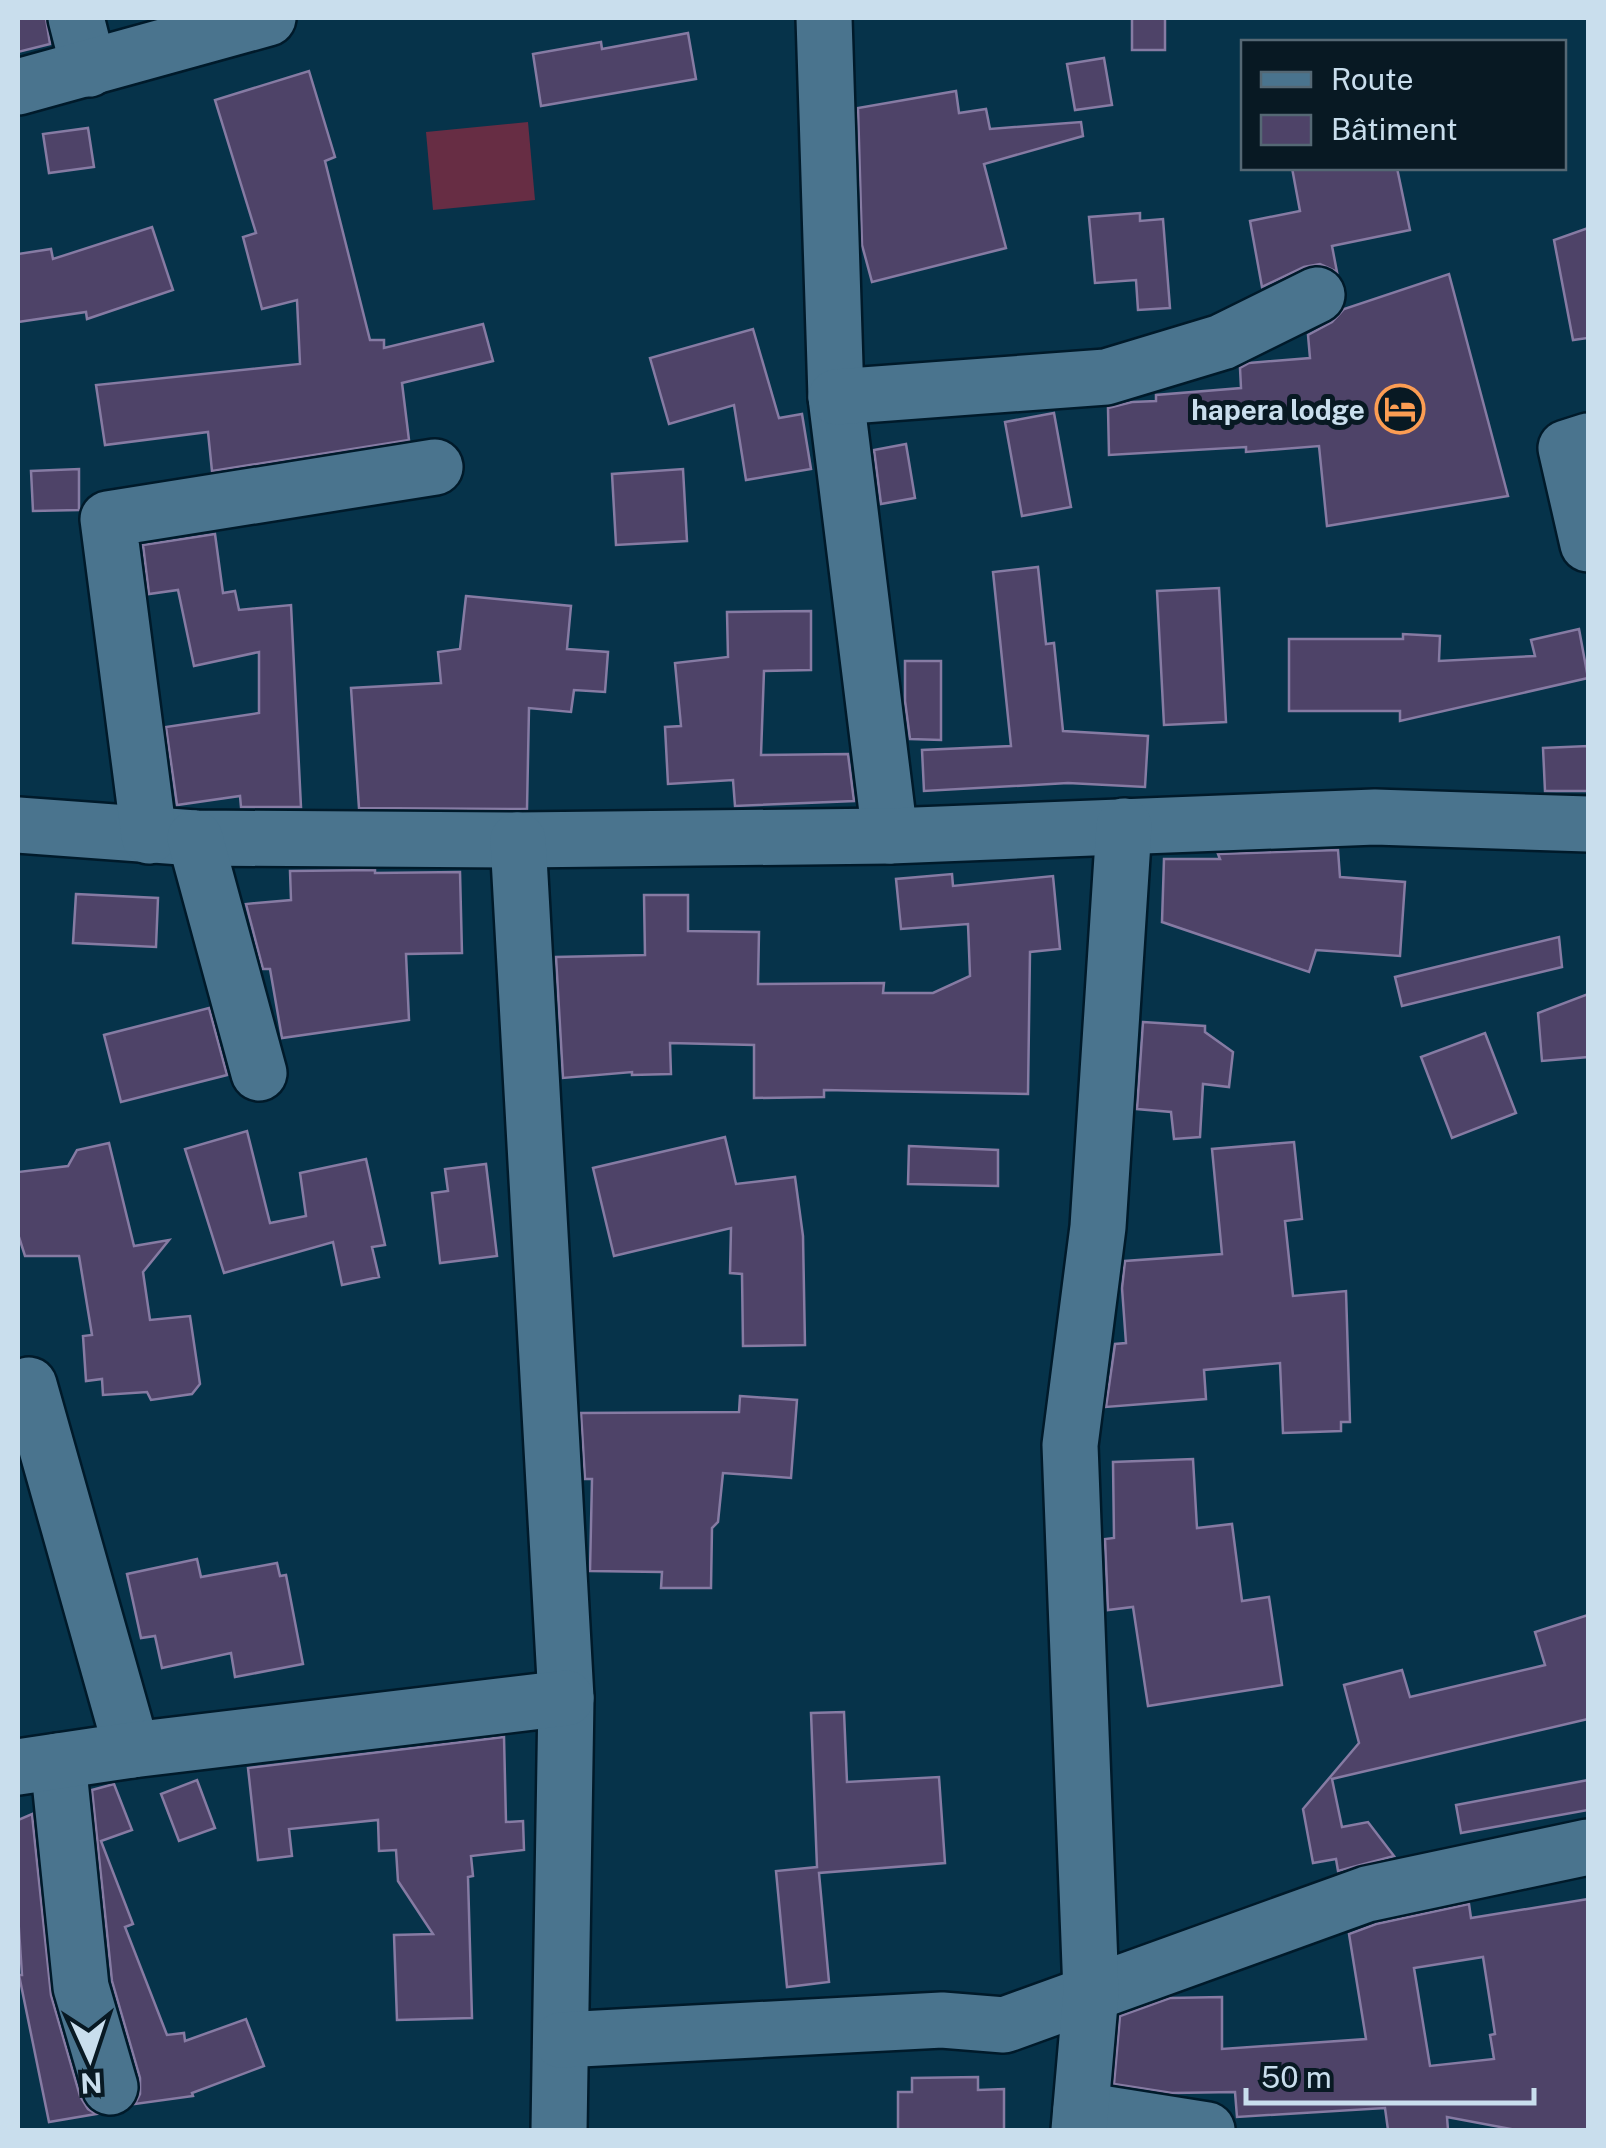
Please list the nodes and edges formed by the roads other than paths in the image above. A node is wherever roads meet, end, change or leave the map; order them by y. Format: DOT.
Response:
graph roads {
  1 [pos="268,18"];
  2 [pos="824,18"];
  3 [pos="82,43"];
  4 [pos="18,87"];
  5 [pos="1317,295"];
  6 [pos="836,397"];
  7 [pos="1588,441"];
  8 [pos="435,468"];
  9 [pos="1588,544"];
  10 [pos="1588,824"];
  11 [pos="18,826"];
  12 [pos="1124,826"];
  13 [pos="890,836"];
  14 [pos="172,837"];
  15 [pos="518,840"];
  16 [pos="259,1073"];
  17 [pos="29,1385"];
  18 [pos="566,1698"];
  19 [pos="132,1750"];
  20 [pos="38,1764"];
  21 [pos="1588,1848"];
  22 [pos="1091,1992"];
  23 [pos="561,2040"];
  24 [pos="110,2087"];
  25 [pos="1080,2120"];
  26 [pos="559,2130"];
  27 [pos="1207,2130"];
  1 -- 3 [label="street"];
  2 -- 6 [label="street"];
  3 -- 4 [label="street"];
  5 -- 6 [label="street"];
  6 -- 13 [label="street"];
  7 -- 9 [label="street"];
  8 -- 14 [label="street"];
  10 -- 12 [label="street"];
  11 -- 14 [label="street"];
  12 -- 13 [label="street"];
  12 -- 22 [label="street"];
  13 -- 15 [label="street"];
  14 -- 15 [label="street"];
  14 -- 16 [label="street"];
  15 -- 18 [label="street"];
  17 -- 19 [label="street"];
  18 -- 19 [label="street"];
  18 -- 23 [label="street"];
  19 -- 20 [label="street"];
  20 -- 24 [label="street"];
  21 -- 22 [label="street"];
  22 -- 23 [label="street"];
  22 -- 25 [label="street"];
  23 -- 26 [label="street"];
  25 -- 27 [label="street"];
}
